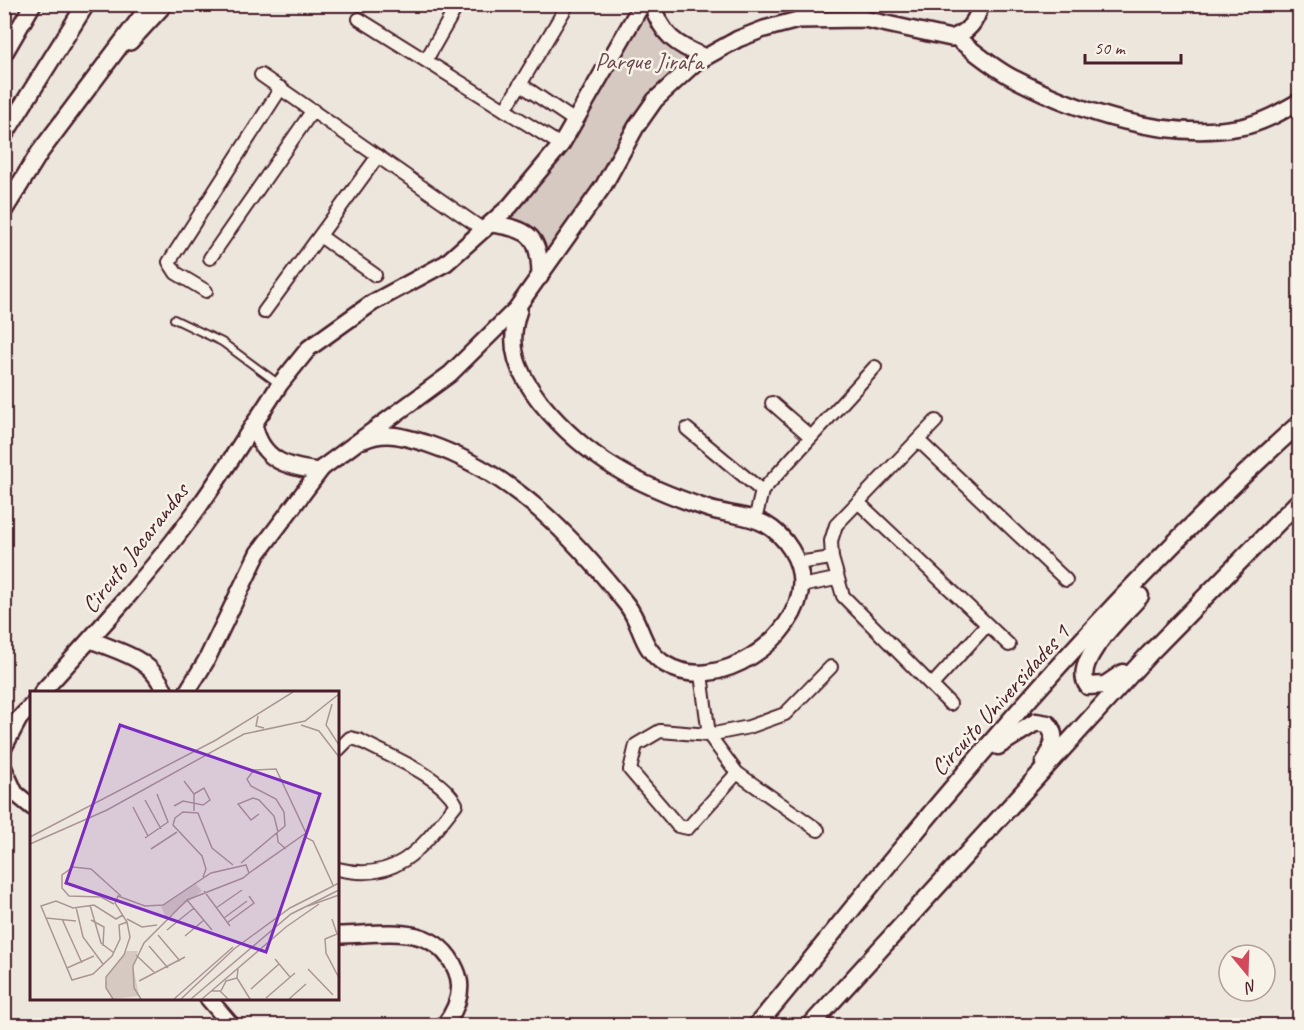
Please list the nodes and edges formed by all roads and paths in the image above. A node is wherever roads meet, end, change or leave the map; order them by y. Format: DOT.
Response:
graph roads {
  1 [pos="33,4"];
  2 [pos="87,4"];
  3 [pos="151,4"];
  4 [pos="165,4"];
  5 [pos="458,4"];
  6 [pos="568,4"];
  7 [pos="642,4"];
  8 [pos="652,4"];
  9 [pos="981,4"];
  10 [pos="359,19"];
  11 [pos="955,37"];
  12 [pos="4,54"];
  13 [pos="705,57"];
  14 [pos="426,60"];
  15 [pos="261,75"];
  16 [pos="520,84"];
  17 [pos="281,88"];
  18 [pos="83,92"];
  19 [pos="1299,101"];
  20 [pos="313,110"];
  21 [pos="505,110"];
  22 [pos="575,121"];
  23 [pos="7,128"];
  24 [pos="561,145"];
  25 [pos="378,156"];
  26 [pos="4,210"];
  27 [pos="488,227"];
  28 [pos="320,236"];
  29 [pos="210,258"];
  30 [pos="375,275"];
  31 [pos="540,277"];
  32 [pos="206,291"];
  33 [pos="521,302"];
  34 [pos="264,312"];
  35 [pos="174,319"];
  36 [pos="875,367"];
  37 [pos="280,384"];
  38 [pos="772,403"];
  39 [pos="936,421"];
  40 [pos="1299,423"];
  41 [pos="254,424"];
  42 [pos="687,429"];
  43 [pos="811,437"];
  44 [pos="918,440"];
  45 [pos="355,443"];
  46 [pos="322,468"];
  47 [pos="762,490"];
  48 [pos="1299,500"];
  49 [pos="859,503"];
  50 [pos="1209,506"];
  51 [pos="755,520"];
  52 [pos="832,558"];
  53 [pos="797,563"];
  54 [pos="836,579"];
  55 [pos="1066,580"];
  56 [pos="801,586"];
  57 [pos="987,625"];
  58 [pos="91,640"];
  59 [pos="1009,645"];
  60 [pos="1149,654"];
  61 [pos="831,667"];
  62 [pos="701,675"];
  63 [pos="932,685"];
  64 [pos="44,691"];
  65 [pos="164,691"];
  66 [pos="188,691"];
  67 [pos="950,704"];
  68 [pos="30,707"];
  69 [pos="709,735"];
  70 [pos="4,747"];
  71 [pos="339,749"];
  72 [pos="982,756"];
  73 [pos="4,769"];
  74 [pos="737,773"];
  75 [pos="1022,793"];
  76 [pos="30,805"];
  77 [pos="818,830"];
  78 [pos="339,869"];
  79 [pos="339,935"];
  80 [pos="209,1000"];
  81 [pos="232,1026"];
  82 [pos="444,1026"];
  83 [pos="756,1026"];
  84 [pos="810,1026"];
  1 -- 12 [label="street"];
  2 -- 23 [label="main road"];
  3 -- 18 [label="main road"];
  4 -- 18 [label="street"];
  5 -- 14 [label="street"];
  6 -- 16 [label="street"];
  7 -- 22 [label="street, Circuto Jacarandas"];
  8 -- 13 [label="street"];
  9 -- 11 [label="street"];
  10 -- 14 [label="street"];
  11 -- 13 [label="street"];
  11 -- 19 [label="street"];
  13 -- 31 [label="street"];
  14 -- 21 [label="street"];
  15 -- 17 [label="street"];
  16 -- 21 [label="street"];
  16 -- 22 [label="street"];
  17 -- 20 [label="street"];
  17 -- 32 [label="street"];
  18 -- 26 [label="main road"];
  20 -- 25 [label="street"];
  20 -- 29 [label="street"];
  21 -- 24 [label="street"];
  22 -- 24 [label="street, Circuto Jacarandas"];
  24 -- 27 [label="street, Circuto Jacarandas"];
  25 -- 27 [label="street"];
  25 -- 28 [label="street"];
  27 -- 31 [label="street"];
  27 -- 37 [label="street, Circuto Jacarandas"];
  28 -- 30 [label="street"];
  28 -- 34 [label="street"];
  31 -- 33 [label="street"];
  33 -- 45 [label="street"];
  33 -- 51 [label="street"];
  35 -- 37 [label="lane"];
  36 -- 43 [label="street"];
  37 -- 41 [label="street, Circuto Jacarandas"];
  38 -- 43 [label="street"];
  39 -- 44 [label="street"];
  40 -- 50 [label="main road, Circuito Universidades 1"];
  41 -- 46 [label="street"];
  41 -- 58 [label="street, Circuto Jacarandas"];
  42 -- 47 [label="street"];
  43 -- 47 [label="street"];
  44 -- 49 [label="street"];
  44 -- 55 [label="street"];
  45 -- 46 [label="street"];
  45 -- 62 [label="street"];
  46 -- 66 [label="street"];
  47 -- 51 [label="street"];
  48 -- 60 [label="main road"];
  49 -- 52 [label="street"];
  49 -- 57 [label="street"];
  50 -- 60 [label="main road"];
  50 -- 72 [label="main road, Circuito Universidades 1"];
  51 -- 53 [label="street"];
  52 -- 53 [label="street"];
  52 -- 54 [label="street"];
  53 -- 56 [label="street"];
  54 -- 56 [label="street"];
  54 -- 63 [label="street"];
  56 -- 62 [label="street"];
  57 -- 59 [label="street"];
  57 -- 63 [label="street"];
  58 -- 64 [label="street, Circuto Jacarandas"];
  58 -- 65 [label="street"];
  60 -- 75 [label="main road"];
  61 -- 69 [label="street"];
  62 -- 69 [label="street"];
  63 -- 67 [label="street"];
  68 -- 70 [label="street"];
  69 -- 74 [label="street"];
  69 -- 74 [label="street"];
  71 -- 78 [label="street"];
  72 -- 75 [label="main road"];
  72 -- 83 [label="main road, Circuito Universidades 1"];
  73 -- 76 [label="street"];
  74 -- 77 [label="street"];
  75 -- 84 [label="main road"];
  79 -- 82 [label="street"];
  80 -- 81 [label="street"];
}
